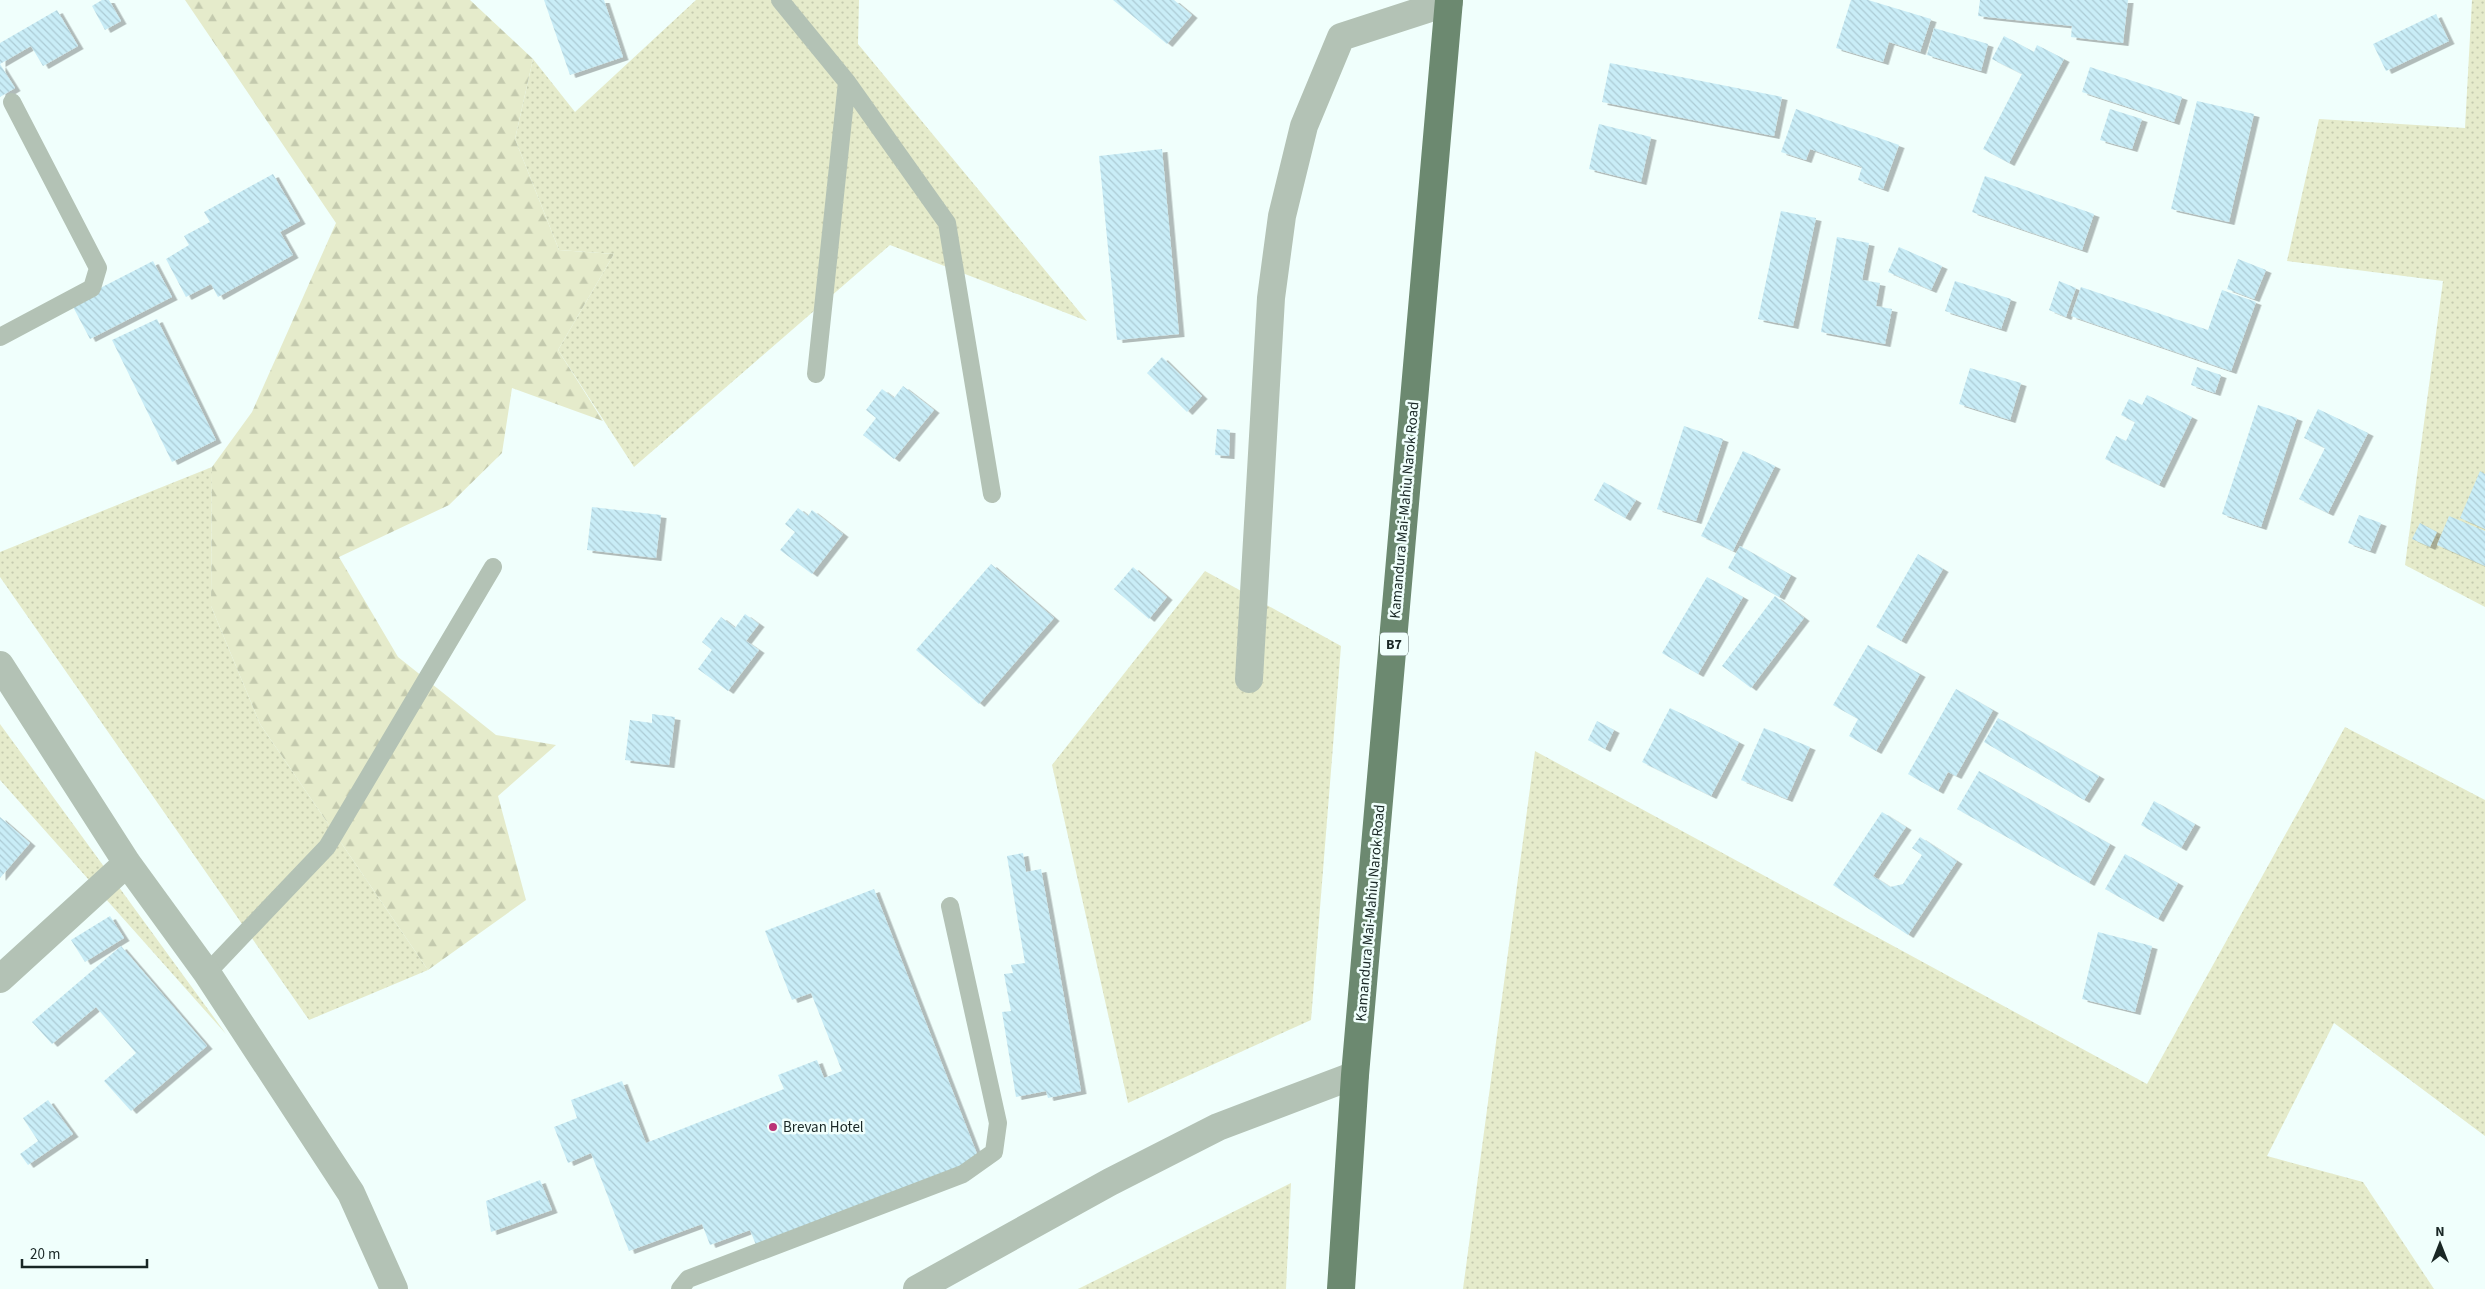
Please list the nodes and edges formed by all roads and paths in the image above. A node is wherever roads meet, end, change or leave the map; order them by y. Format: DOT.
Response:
graph roads {
  1 [pos="780,0"];
  2 [pos="1449,1"];
  3 [pos="846,82"];
  4 [pos="12,102"];
  5 [pos="0,338"];
  6 [pos="816,374"];
  7 [pos="992,494"];
  8 [pos="493,567"];
  9 [pos="0,665"];
  10 [pos="1250,679"];
  11 [pos="127,863"];
  12 [pos="950,906"];
  13 [pos="207,973"];
  14 [pos="0,979"];
  15 [pos="1355,1075"];
  16 [pos="394,1289"];
  17 [pos="680,1289"];
  18 [pos="917,1289"];
  19 [pos="1341,1289"];
  1 -- 3 [label="lane"];
  2 -- 10 [label="street"];
  2 -- 15 [label="highway, Kamandura Mai-Mahiu Narok Road / B7"];
  3 -- 6 [label="lane"];
  3 -- 7 [label="lane"];
  4 -- 5 [label="lane"];
  8 -- 13 [label="lane"];
  9 -- 11 [label="street"];
  11 -- 13 [label="street"];
  11 -- 14 [label="street"];
  12 -- 17 [label="lane"];
  13 -- 16 [label="street"];
  15 -- 18 [label="street"];
  15 -- 19 [label="highway, Kamandura Mai-Mahiu Narok Road / B7"];
}
